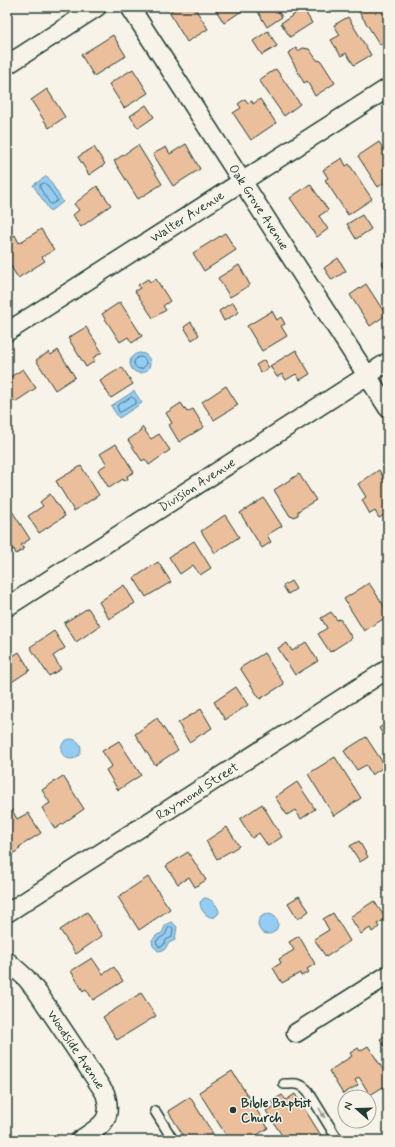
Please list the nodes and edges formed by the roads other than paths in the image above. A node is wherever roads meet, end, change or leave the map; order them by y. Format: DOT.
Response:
graph roads {
  1 [pos="97,7"];
  2 [pos="130,7"];
  3 [pos="7,65"];
  4 [pos="388,88"];
  5 [pos="242,180"];
  6 [pos="7,332"];
  7 [pos="388,362"];
  8 [pos="367,375"];
  9 [pos="388,408"];
  10 [pos="7,607"];
  11 [pos="388,669"];
  12 [pos="7,913"];
  13 [pos="7,961"];
  14 [pos="388,974"];
  15 [pos="296,1034"];
  16 [pos="284,1084"];
  17 [pos="155,1110"];
  18 [pos="80,1140"];
  19 [pos="173,1140"];
  20 [pos="338,1140"];
  1 -- 3 [label="street"];
  2 -- 5 [label="street, Oak Grove Avenue"];
  4 -- 5 [label="street, Walter Avenue"];
  5 -- 6 [label="street, Walter Avenue"];
  5 -- 8 [label="street, Oak Grove Avenue"];
  7 -- 8 [label="street, Division Avenue"];
  8 -- 9 [label="street, Oak Grove Avenue"];
  8 -- 10 [label="street, Division Avenue"];
  11 -- 12 [label="street, Raymond Street"];
  13 -- 18 [label="street, Woodside Avenue"];
  14 -- 15 [label="street"];
  16 -- 20 [label="lane, one-way"];
  17 -- 19 [label="lane"];
}
